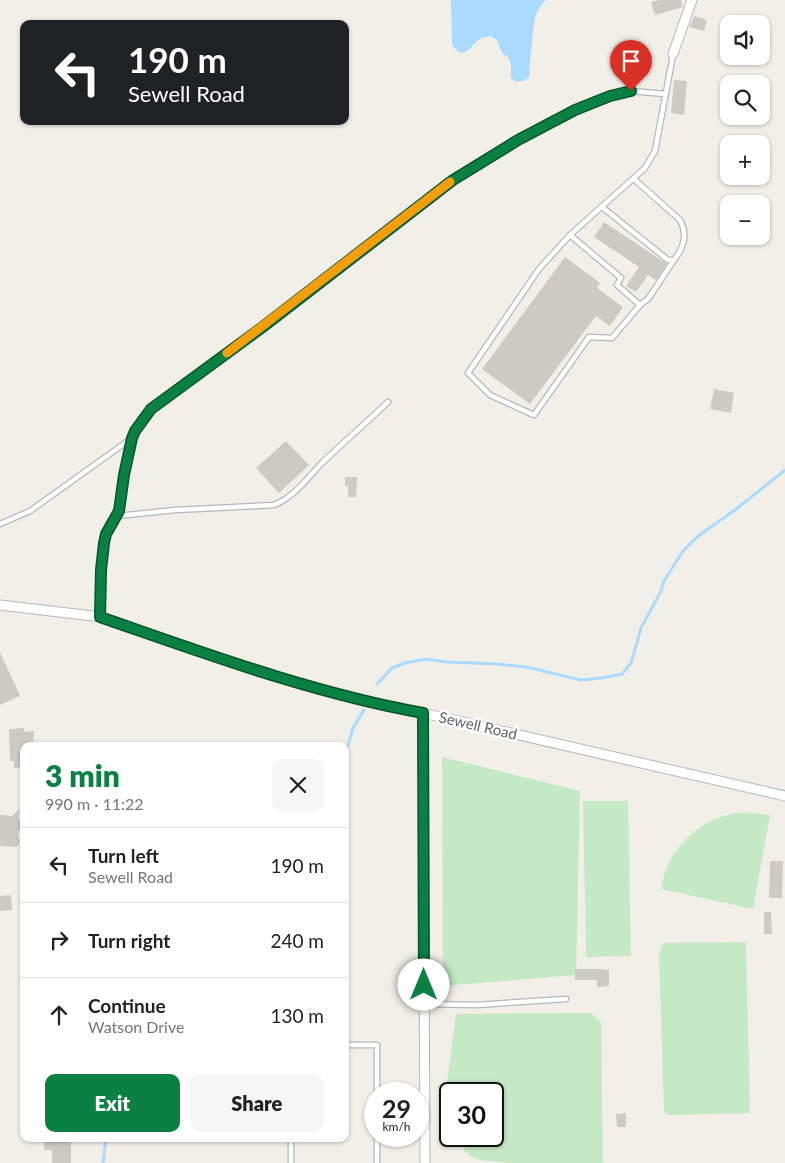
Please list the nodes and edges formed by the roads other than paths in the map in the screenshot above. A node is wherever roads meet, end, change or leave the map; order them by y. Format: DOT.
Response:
graph roads {
  1 [pos="692,0"];
  2 [pos="673,54"];
  3 [pos="666,94"];
  4 [pos="634,179"];
  5 [pos="602,207"];
  6 [pos="570,235"];
  7 [pos="674,260"];
  8 [pos="640,304"];
  9 [pos="388,402"];
  10 [pos="132,438"];
  11 [pos="117,516"];
  12 [pos="0,524"];
  13 [pos="0,604"];
  14 [pos="100,617"];
  15 [pos="423,713"];
  16 [pos="785,796"];
  17 [pos="566,999"];
  18 [pos="424,1004"];
  19 [pos="349,1045"];
  20 [pos="377,1082"];
  21 [pos="291,1142"];
  22 [pos="377,1147"];
  23 [pos="291,1163"];
  24 [pos="377,1163"];
  25 [pos="425,1163"];
  1 -- 2 [label="street"];
  2 -- 3 [label="lane"];
  3 -- 4 [label="lane"];
  3 -- 10 [label="lane"];
  4 -- 5 [label="lane"];
  4 -- 7 [label="lane"];
  5 -- 6 [label="lane"];
  5 -- 7 [label="lane"];
  6 -- 8 [label="lane"];
  6 -- 8 [label="lane"];
  7 -- 8 [label="lane"];
  9 -- 11 [label="lane"];
  10 -- 11 [label="lane"];
  10 -- 12 [label="lane"];
  11 -- 14 [label="lane"];
  13 -- 14 [label="street, Sewell Road"];
  14 -- 15 [label="street, Sewell Road"];
  15 -- 16 [label="street, Sewell Road"];
  15 -- 18 [label="street"];
  17 -- 18 [label="lane"];
  18 -- 25 [label="street"];
  19 -- 20 [label="lane"];
  21 -- 23 [label="lane"];
  22 -- 24 [label="lane"];
}
